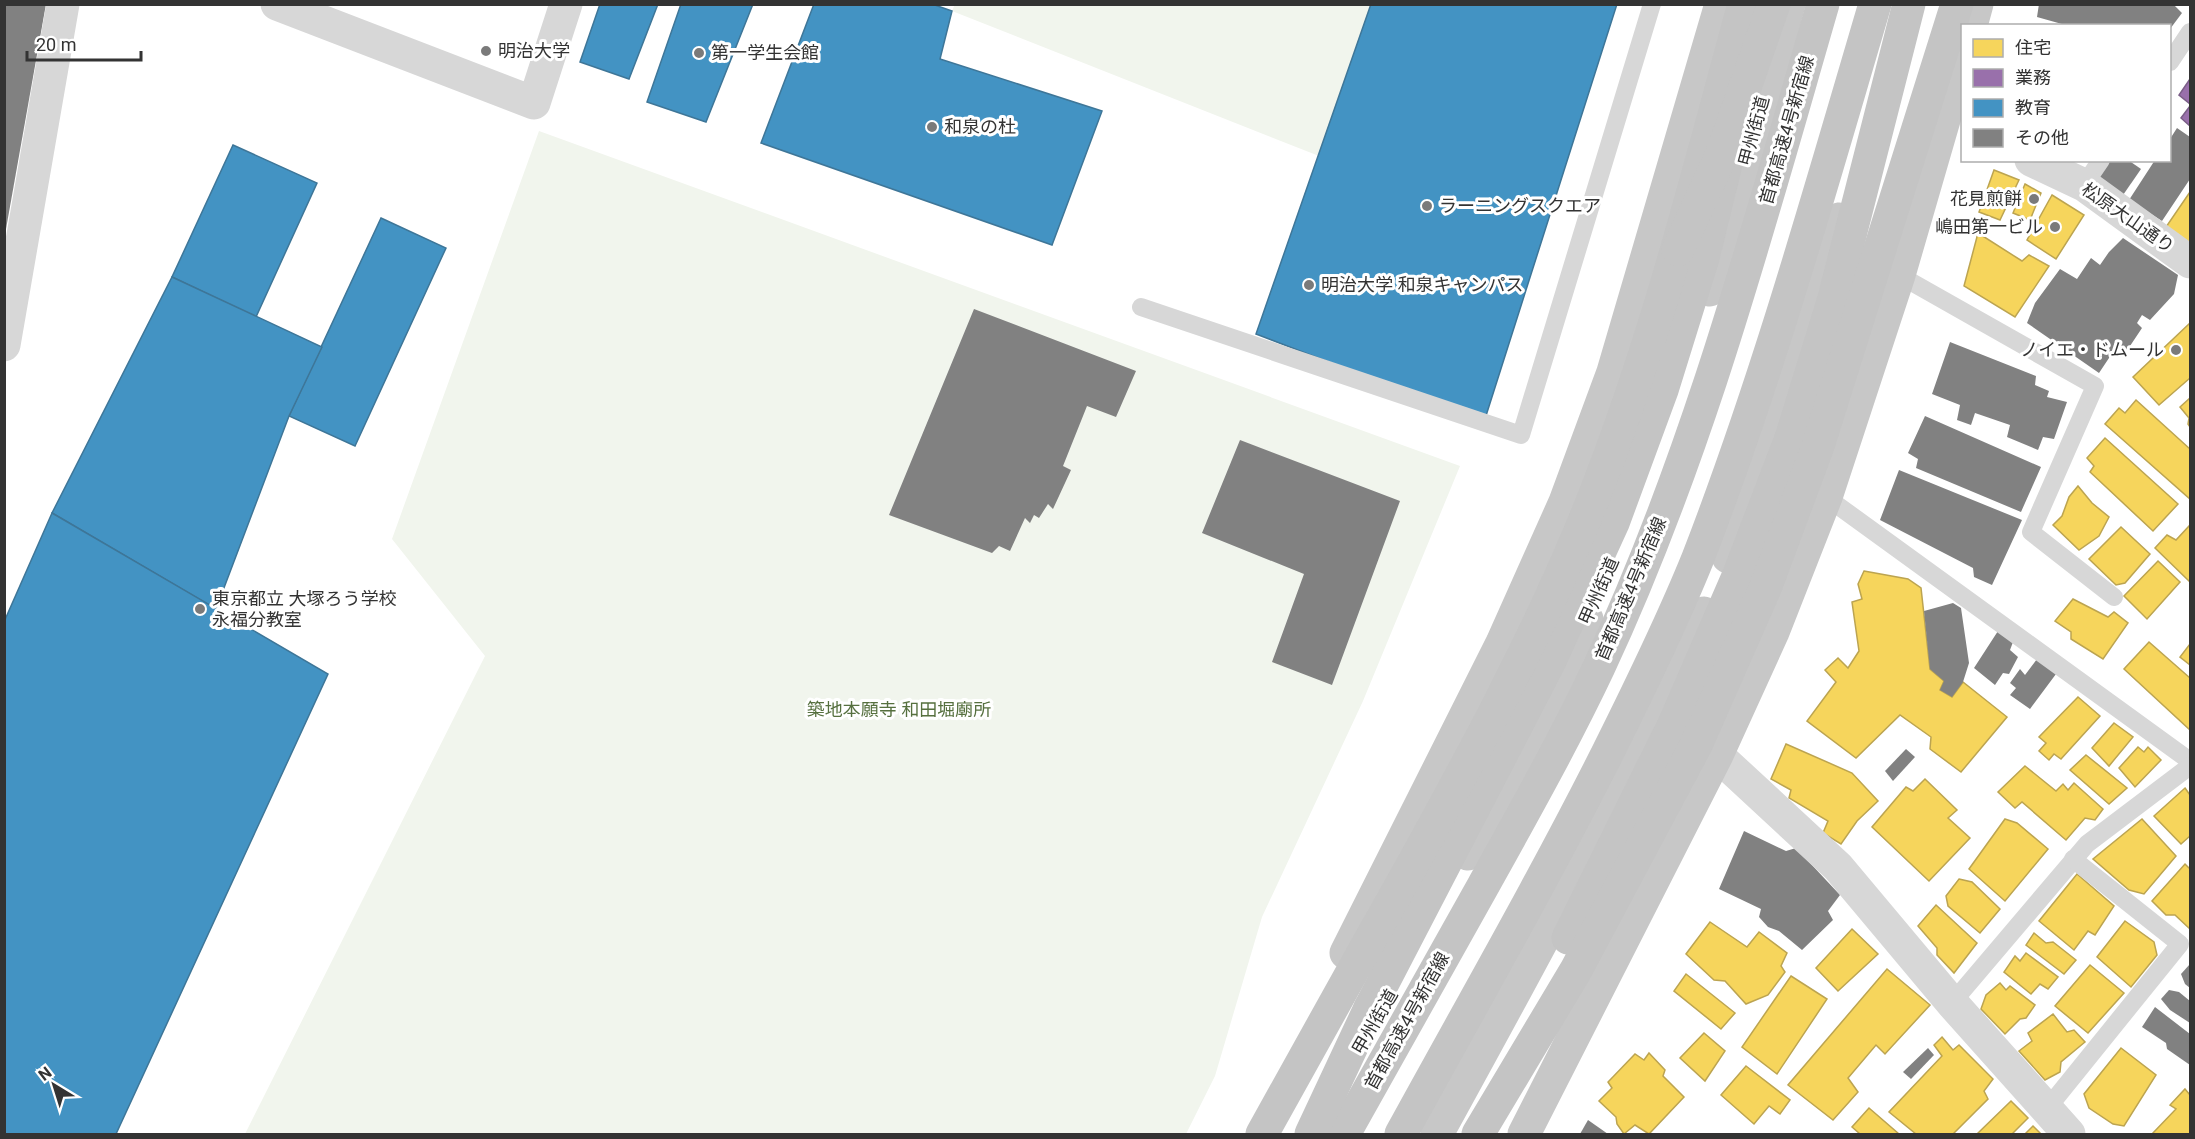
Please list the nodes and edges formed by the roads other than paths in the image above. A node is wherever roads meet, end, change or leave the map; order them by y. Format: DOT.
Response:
graph roads {
  1 [pos="63,4"];
  2 [pos="277,4"];
  3 [pos="566,4"];
  4 [pos="1652,4"];
  5 [pos="1721,4"];
  6 [pos="1744,4"];
  7 [pos="1764,4"];
  8 [pos="1774,4"];
  9 [pos="1789,4"];
  10 [pos="1823,4"];
  11 [pos="1875,4"];
  12 [pos="1904,4"];
  13 [pos="1909,4"];
  14 [pos="1958,4"];
  15 [pos="1977,4"];
  16 [pos="1972,24"];
  17 [pos="2190,32"];
  18 [pos="2171,59"];
  19 [pos="1961,66"];
  20 [pos="1954,125"];
  21 [pos="2040,162"];
  22 [pos="2092,173"];
  23 [pos="1678,250"];
  24 [pos="2190,262"];
  25 [pos="1899,275"];
  26 [pos="1141,308"];
  27 [pos="4,345"];
  28 [pos="1826,497"];
  29 [pos="2114,597"];
  30 [pos="1717,755"];
  31 [pos="2190,761"];
  32 [pos="2190,766"];
  33 [pos="2073,859"];
  34 [pos="1952,1003"];
  35 [pos="2046,1110"];
  36 [pos="1255,1134"];
  37 [pos="1262,1134"];
  38 [pos="1310,1134"];
  39 [pos="1344,1134"];
  40 [pos="1401,1134"];
  41 [pos="1437,1134"];
  42 [pos="1476,1134"];
  43 [pos="1524,1134"];
  44 [pos="2069,1134"];
  1 -- 27 [label="street"];
  2 -- 3 [label="street"];
  4 -- 26 [label="lane"];
  5 -- 36 [label="highway"];
  6 -- 23 [label="highway, bridge"];
  7 -- 38 [label="highway, bridge"];
  8 -- 23 [label="highway, bridge"];
  9 -- 38 [label="highway, 甲州街道"];
  10 -- 39 [label="highway, 首都高速4号新宿線"];
  11 -- 40 [label="highway"];
  12 -- 41 [label="highway"];
  13 -- 42 [label="highway"];
  14 -- 42 [label="highway"];
  15 -- 16 [label="highway"];
  17 -- 18 [label="lane"];
  19 -- 20 [label="highway"];
  20 -- 25 [label="highway"];
  21 -- 22 [label="street, 松原大山通り"];
  22 -- 24 [label="street, 松原大山通り"];
  23 -- 37 [label="highway"];
  25 -- 28 [label="highway"];
  25 -- 29 [label="lane"];
  28 -- 30 [label="highway"];
  28 -- 31 [label="lane"];
  30 -- 34 [label="street"];
  30 -- 43 [label="highway"];
  32 -- 33 [label="lane"];
  33 -- 34 [label="lane"];
  33 -- 35 [label="lane"];
  34 -- 35 [label="street"];
  35 -- 44 [label="street"];
}
